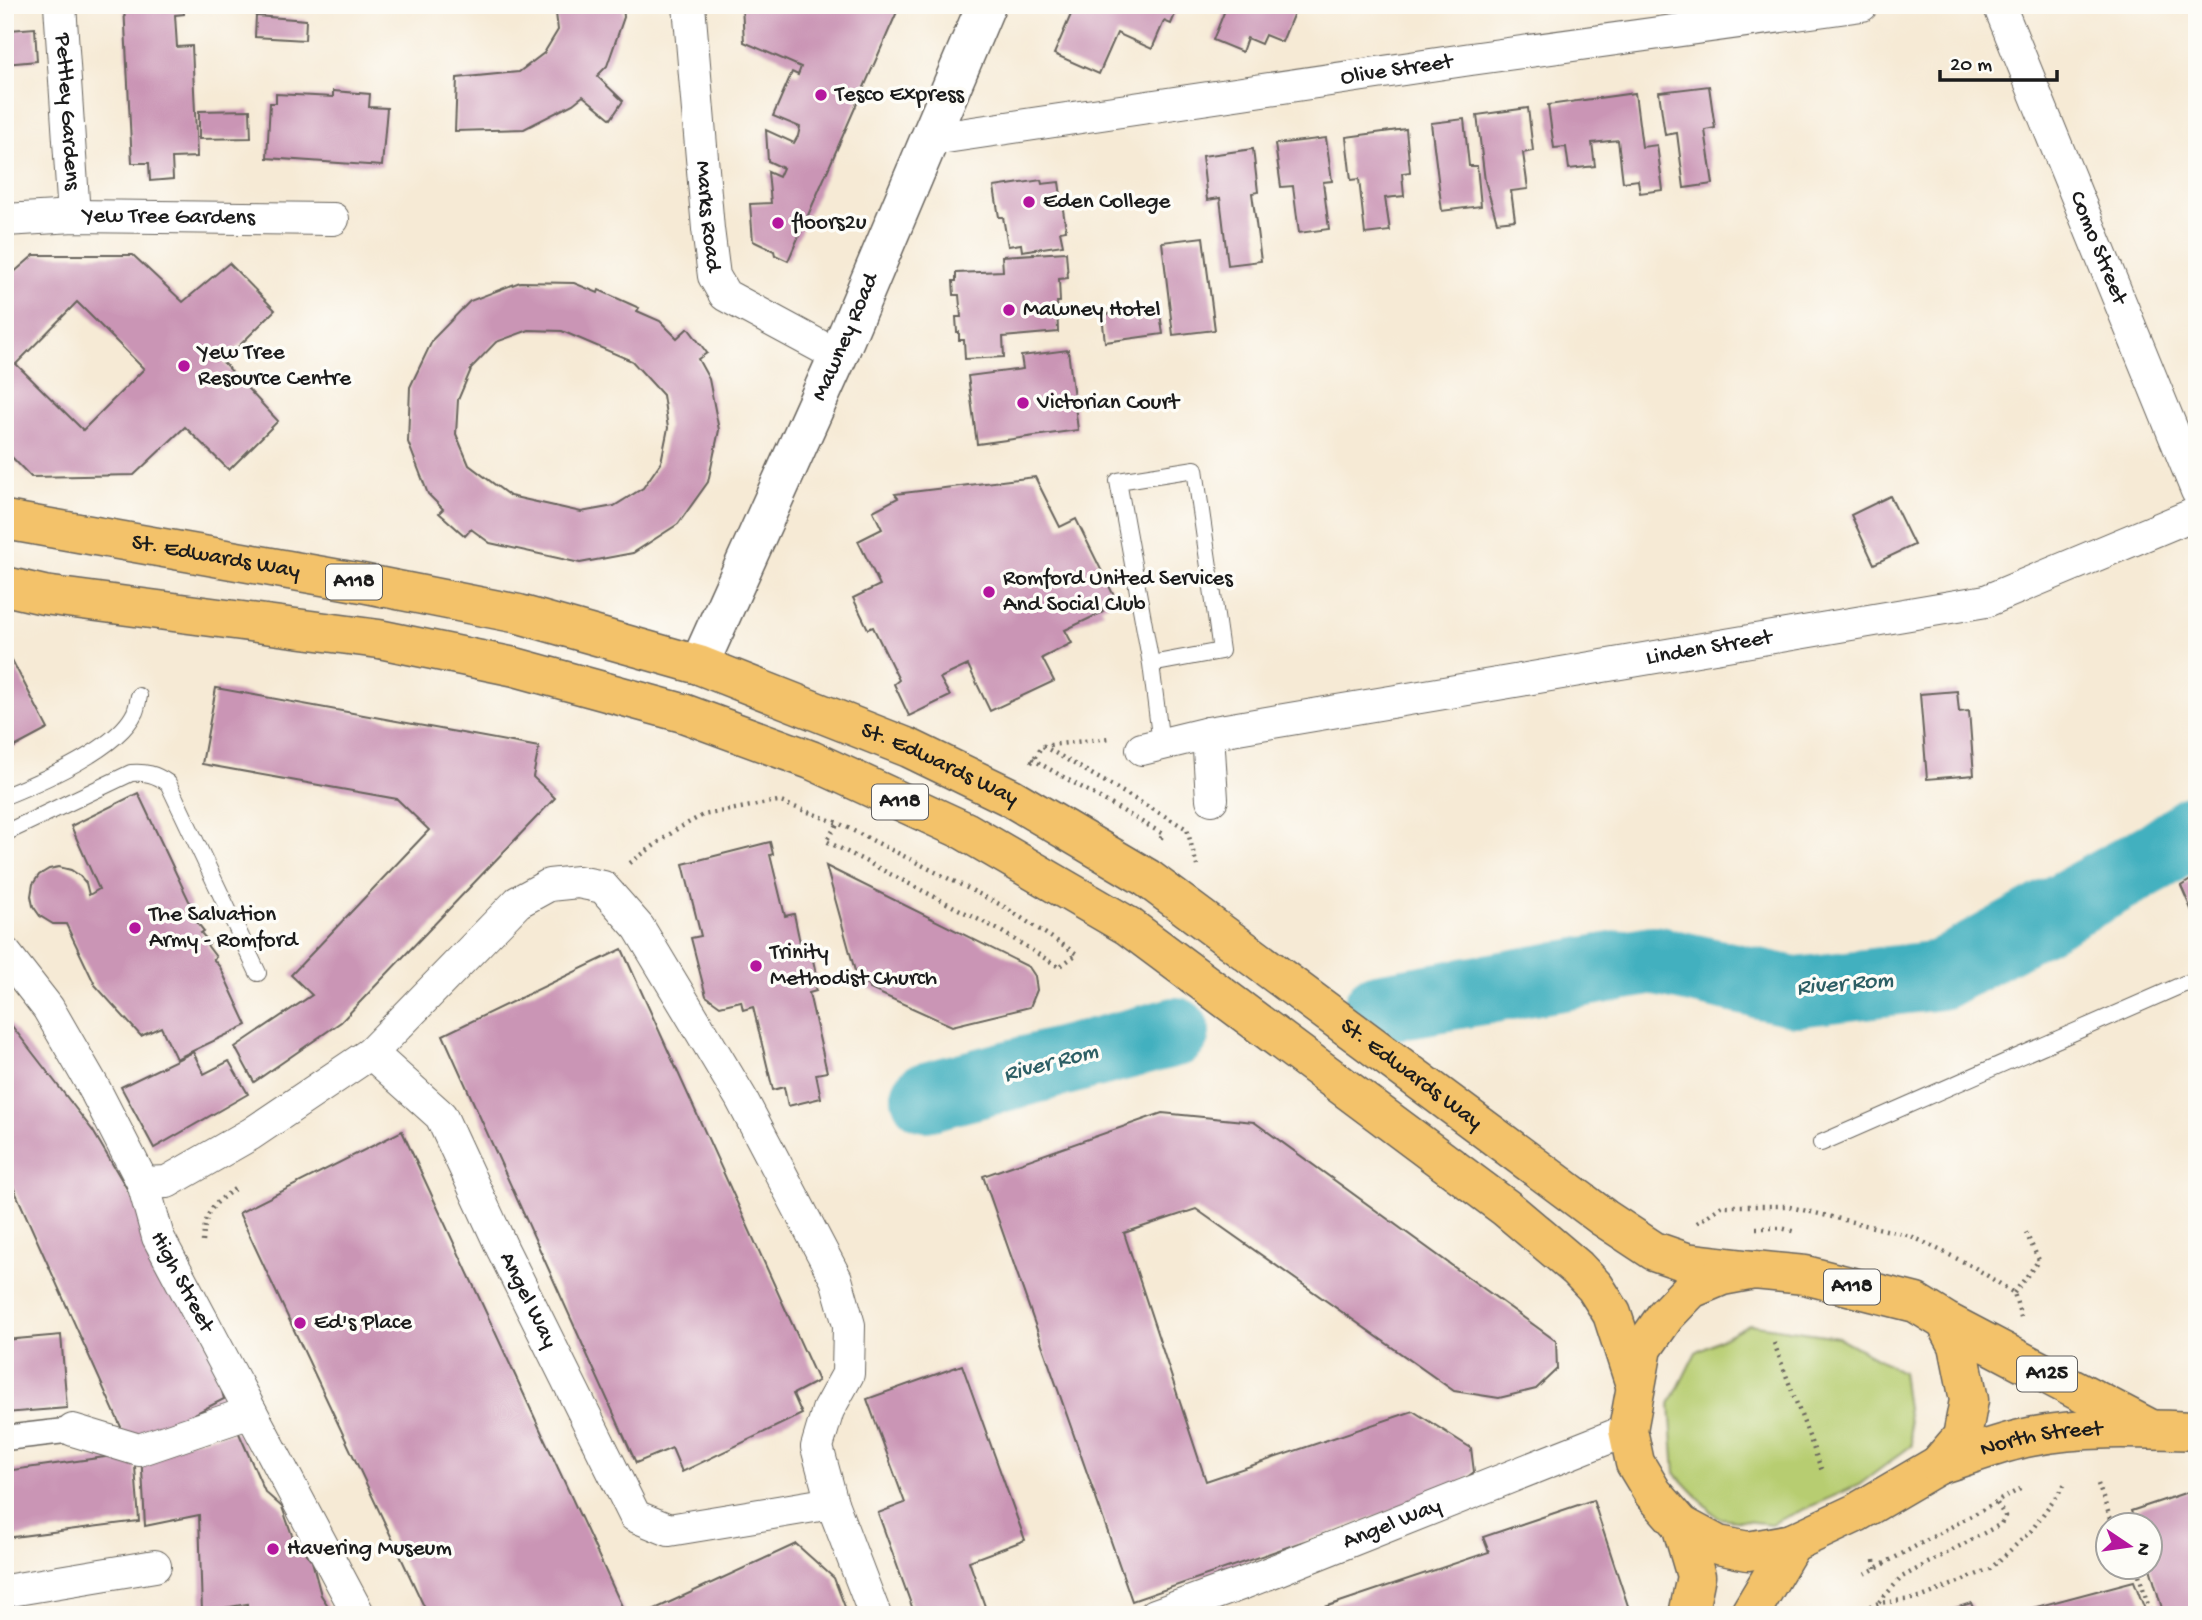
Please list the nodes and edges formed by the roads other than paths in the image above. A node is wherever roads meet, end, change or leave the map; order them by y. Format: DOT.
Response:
graph roads {
  1 [pos="60,5"];
  2 [pos="689,5"];
  3 [pos="986,5"];
  4 [pos="1862,5"];
  5 [pos="1999,5"];
  6 [pos="931,132"];
  7 [pos="74,216"];
  8 [pos="333,219"];
  9 [pos="5,220"];
  10 [pos="838,356"];
  11 [pos="2197,491"];
  12 [pos="2197,513"];
  13 [pos="5,520"];
  14 [pos="5,586"];
  15 [pos="1151,664"];
  16 [pos="699,665"];
  17 [pos="139,696"];
  18 [pos="1208,733"];
  19 [pos="1152,747"];
  20 [pos="5,796"];
  21 [pos="1212,799"];
  22 [pos="5,833"];
  23 [pos="5,953"];
  24 [pos="258,972"];
  25 [pos="2197,982"];
  26 [pos="371,1053"];
  27 [pos="1821,1143"];
  28 [pos="143,1183"];
  29 [pos="1754,1270"];
  30 [pos="1945,1321"];
  31 [pos="1635,1385"];
  32 [pos="251,1412"];
  33 [pos="2149,1428"];
  34 [pos="73,1430"];
  35 [pos="1628,1430"];
  36 [pos="2197,1431"];
  37 [pos="5,1438"];
  38 [pos="1938,1465"];
  39 [pos="832,1503"];
  40 [pos="1681,1525"];
  41 [pos="1792,1543"];
  42 [pos="155,1566"];
  43 [pos="5,1591"];
  44 [pos="359,1615"];
  45 [pos="875,1615"];
  46 [pos="1155,1615"];
  47 [pos="1688,1615"];
  48 [pos="1749,1615"];
  1 -- 7 [label="street, Pettley Gardens"];
  2 -- 10 [label="street, Marks Road"];
  3 -- 6 [label="street, Mawney Road"];
  4 -- 6 [label="street, Olive Street"];
  5 -- 11 [label="street, Como Street"];
  6 -- 10 [label="street, Mawney Road"];
  7 -- 8 [label="street, Yew Tree Gardens"];
  7 -- 9 [label="street, Yew Tree Gardens"];
  10 -- 16 [label="street, Mawney Road"];
  12 -- 18 [label="street, Linden Street"];
  13 -- 16 [label="main road, St. Edwards Way / A118"];
  14 -- 31 [label="main road, St. Edwards Way / A118"];
  15 -- 15 [label="lane"];
  15 -- 19 [label="lane"];
  16 -- 29 [label="main road, St. Edwards Way / A118"];
  17 -- 20 [label="lane"];
  18 -- 19 [label="street, Linden Street"];
  18 -- 21 [label="street"];
  22 -- 24 [label="lane"];
  23 -- 28 [label="street, High Street"];
  25 -- 27 [label="lane"];
  26 -- 28 [label="street"];
  26 -- 39 [label="street, Angel Way"];
  26 -- 39 [label="street"];
  28 -- 32 [label="street, High Street"];
  29 -- 30 [label="main road, A118"];
  29 -- 31 [label="main road, A118"];
  30 -- 33 [label="main road, North Street / A125"];
  30 -- 38 [label="main road, A118"];
  31 -- 35 [label="main road, A118"];
  32 -- 34 [label="street"];
  32 -- 44 [label="street, High Street"];
  33 -- 36 [label="main road, North Street / A125"];
  33 -- 38 [label="main road, North Street / A125"];
  34 -- 37 [label="street"];
  35 -- 40 [label="main road, A118"];
  35 -- 46 [label="street, Angel Way"];
  38 -- 41 [label="main road, A118"];
  39 -- 45 [label="street"];
  40 -- 41 [label="main road, A118"];
  40 -- 47 [label="main road, A118"];
  41 -- 48 [label="main road"];
  42 -- 43 [label="street"];
}
